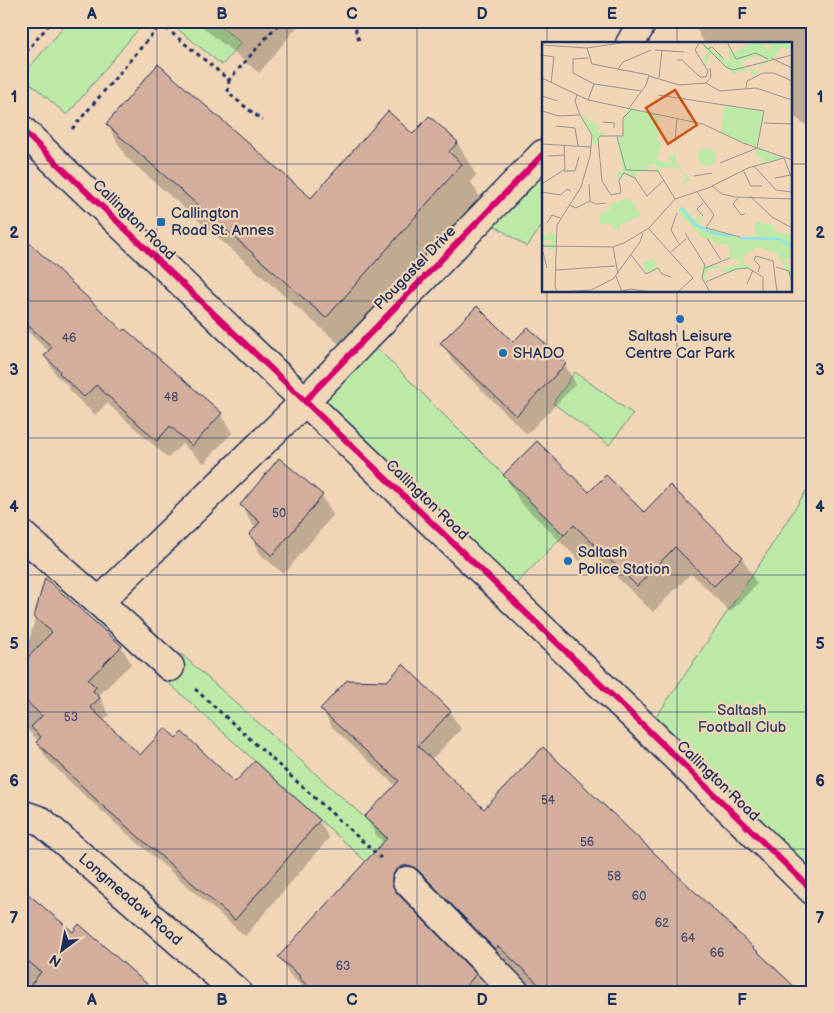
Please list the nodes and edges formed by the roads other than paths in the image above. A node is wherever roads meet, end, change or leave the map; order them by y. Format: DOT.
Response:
graph roads {
  1 [pos="643,21"];
  2 [pos="631,42"];
  3 [pos="21,129"];
  4 [pos="542,155"];
  5 [pos="305,401"];
  6 [pos="21,534"];
  7 [pos="98,602"];
  8 [pos="170,667"];
  9 [pos="21,814"];
  10 [pos="407,881"];
  11 [pos="813,892"];
  12 [pos="237,992"];
  13 [pos="515,992"];
  1 -- 2 [label="street"];
  3 -- 5 [label="street, Callington Road"];
  4 -- 5 [label="street, Plougastel Drive"];
  5 -- 7 [label="street, Plougastel Drive"];
  5 -- 11 [label="street, Callington Road"];
  6 -- 7 [label="street"];
  7 -- 8 [label="street"];
  9 -- 12 [label="street, Longmeadow Road"];
  10 -- 13 [label="street"];
}
